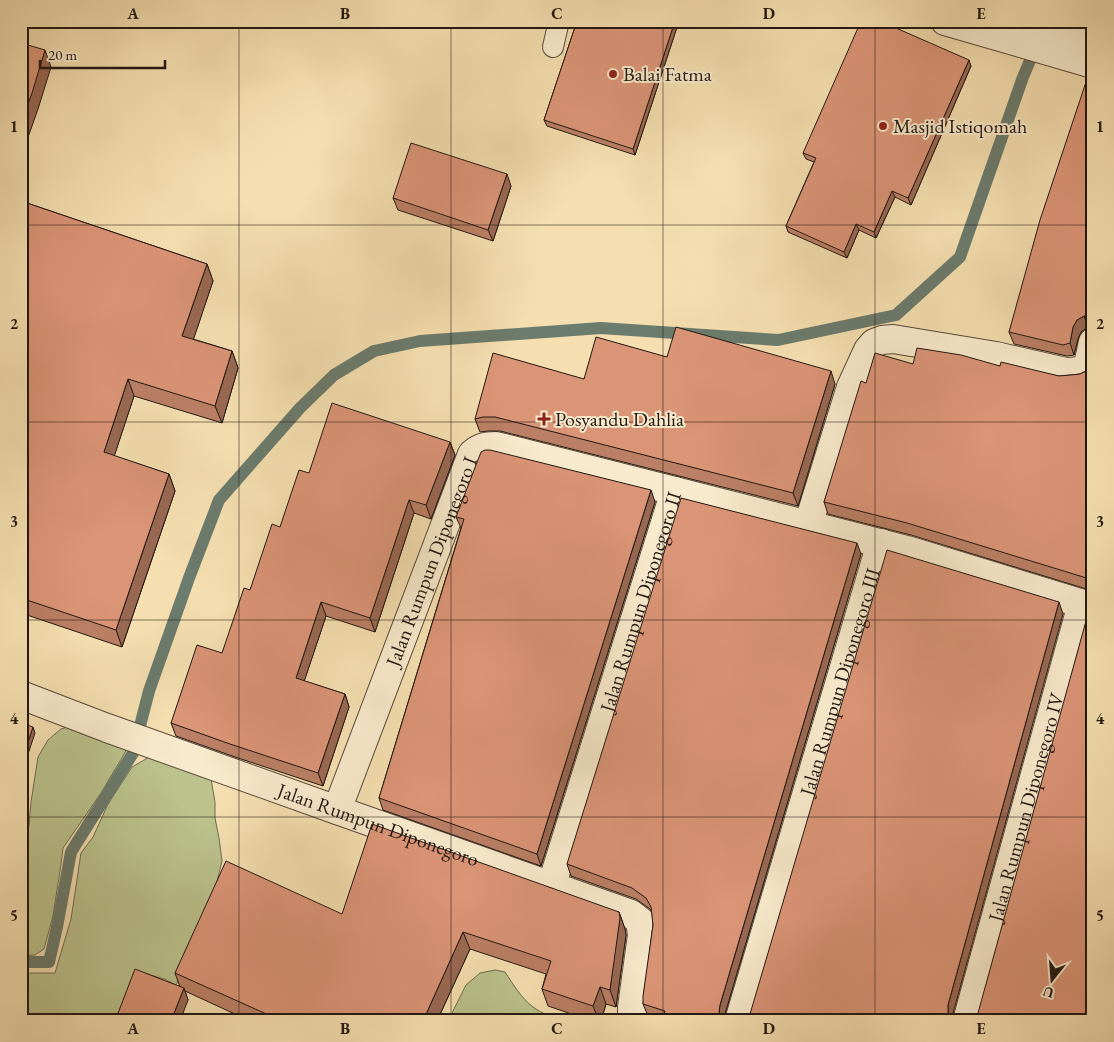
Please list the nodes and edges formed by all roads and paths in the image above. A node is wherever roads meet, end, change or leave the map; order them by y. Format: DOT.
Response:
graph roads {
  1 [pos="560,21"];
  2 [pos="945,21"];
  3 [pos="1035,21"];
  4 [pos="973,25"];
  5 [pos="553,47"];
  6 [pos="1084,49"];
  7 [pos="1093,342"];
  8 [pos="675,491"];
  9 [pos="808,525"];
  10 [pos="881,544"];
  11 [pos="1087,606"];
  12 [pos="21,695"];
  13 [pos="337,810"];
  14 [pos="551,886"];
  15 [pos="632,1021"];
  16 [pos="739,1021"];
  17 [pos="967,1021"];
  1 -- 5 [label="lane"];
  2 -- 4 [label="street"];
  3 -- 6 [label="street"];
  4 -- 6 [label="street"];
  7 -- 9 [label="street"];
  8 -- 9 [label="street, Jalan Rumpun Diponegoro II"];
  8 -- 13 [label="street, Jalan Rumpun Diponegoro I"];
  8 -- 14 [label="street, Jalan Rumpun Diponegoro II"];
  9 -- 10 [label="street, Jalan Rumpun Diponegoro II"];
  10 -- 11 [label="street, Jalan Rumpun Diponegoro III"];
  10 -- 16 [label="street, Jalan Rumpun Diponegoro III"];
  11 -- 17 [label="street, Jalan Rumpun Diponegoro IV"];
  12 -- 13 [label="street, Jalan Rumpun Diponegoro"];
  13 -- 14 [label="street, Jalan Rumpun Diponegoro"];
  14 -- 15 [label="street, Jalan Rumpun Diponegoro"];
}
